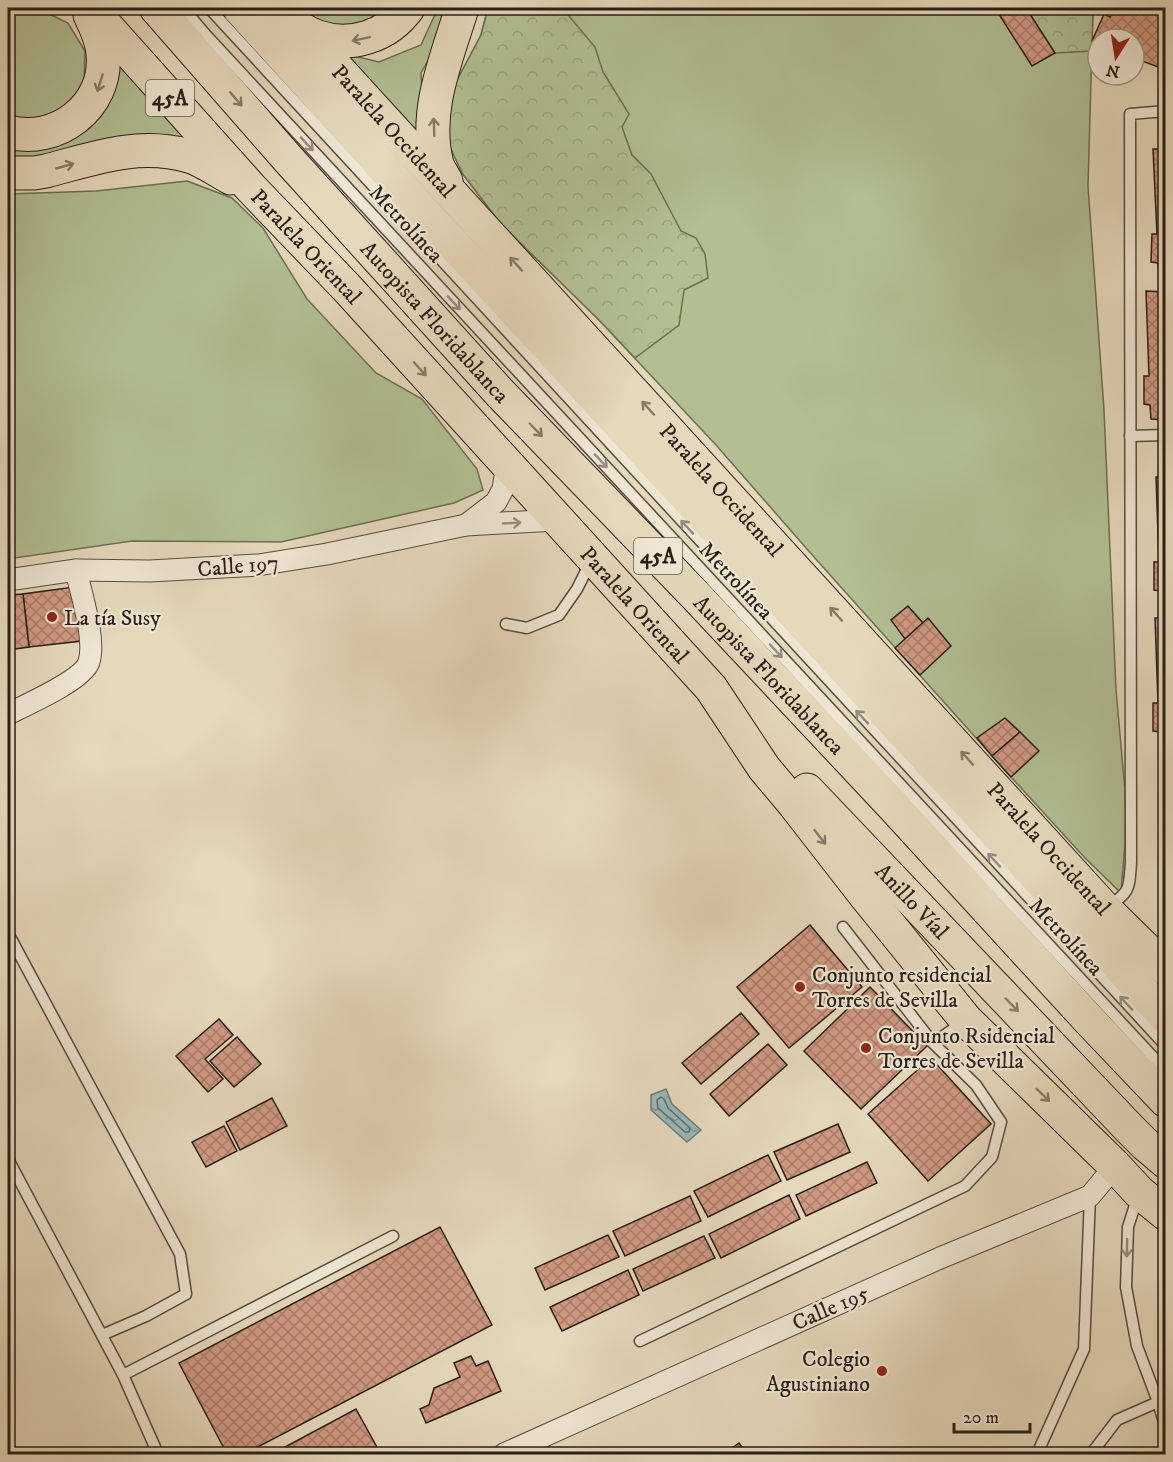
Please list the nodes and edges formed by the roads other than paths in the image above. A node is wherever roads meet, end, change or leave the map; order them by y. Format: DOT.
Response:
graph roads {
  1 [pos="88,8"];
  2 [pos="156,8"];
  3 [pos="183,8"];
  4 [pos="209,8"];
  5 [pos="239,8"];
  6 [pos="408,8"];
  7 [pos="462,8"];
  8 [pos="291,18"];
  9 [pos="1166,111"];
  10 [pos="8,132"];
  11 [pos="8,173"];
  12 [pos="251,188"];
  13 [pos="458,200"];
  14 [pos="346,287"];
  15 [pos="500,393"];
  16 [pos="1166,435"];
  17 [pos="1130,436"];
  18 [pos="507,464"];
  19 [pos="557,520"];
  20 [pos="466,525"];
  21 [pos="593,558"];
  22 [pos="76,570"];
  23 [pos="8,580"];
  24 [pos="506,624"];
  25 [pos="711,688"];
  26 [pos="8,714"];
  27 [pos="1105,909"];
  28 [pos="843,927"];
  29 [pos="8,933"];
  30 [pos="1166,969"];
  31 [pos="1166,1017"];
  32 [pos="966,1020"];
  33 [pos="933,1043"];
  34 [pos="1166,1046"];
  35 [pos="1166,1071"];
  36 [pos="1166,1101"];
  37 [pos="8,1159"];
  38 [pos="1166,1162"];
  39 [pos="1115,1166"];
  40 [pos="1139,1192"];
  41 [pos="1090,1196"];
  42 [pos="1166,1214"];
  43 [pos="393,1236"];
  44 [pos="102,1335"];
  45 [pos="640,1341"];
  46 [pos="123,1375"];
  47 [pos="1166,1382"];
  48 [pos="1158,1402"];
  49 [pos="1166,1429"];
  50 [pos="158,1455"];
  51 [pos="504,1455"];
  52 [pos="1037,1455"];
  53 [pos="1091,1455"];
  1 -- 10 [label="highway, one-way"];
  1 -- 12 [label="highway, Paralela Oriental / 45A"];
  2 -- 15 [label="highway, Autopista Floridablanca / 45A, one-way"];
  3 -- 35 [label="lane, Metrolínea, one-way"];
  34 -- 4 [label="lane, Metrolínea, one-way"];
  5 -- 31 [label="highway, 45A"];
  6 -- 8 [label="highway, one-way"];
  13 -- 7 [label="highway, one-way"];
  8 -- 13 [label="highway, Paralela Occidental"];
  9 -- 17 [label="lane"];
  11 -- 12 [label="highway, one-way"];
  12 -- 14 [label="highway, Paralela Oriental / 45A"];
  27 -- 13 [label="highway, Paralela Occidental, one-way"];
  14 -- 15 [label="highway"];
  14 -- 18 [label="highway, Paralela Oriental / 45A, one-way"];
  15 -- 36 [label="highway, Autopista Floridablanca / 45A, one-way"];
  16 -- 17 [label="lane"];
  17 -- 27 [label="lane"];
  18 -- 19 [label="highway, Paralela Oriental / 45A"];
  18 -- 20 [label="street, Calle 197"];
  20 -- 19 [label="street, Calle 197, one-way"];
  19 -- 21 [label="highway, Paralela Oriental / 45A"];
  20 -- 22 [label="street, Calle 197"];
  21 -- 24 [label="lane"];
  21 -- 25 [label="highway, Paralela Oriental / 45A"];
  22 -- 23 [label="street, Calle 197"];
  22 -- 26 [label="street"];
  25 -- 32 [label="highway, Paralela Oriental, one-way"];
  25 -- 38 [label="highway, Anillo Víal / 45A, one-way"];
  27 -- 30 [label="highway, Paralela Occidental"];
  28 -- 33 [label="lane"];
  29 -- 44 [label="lane"];
  32 -- 33 [label="lane"];
  32 -- 39 [label="highway, Paralela Oriental, one-way"];
  33 -- 45 [label="lane"];
  37 -- 44 [label="lane"];
  39 -- 40 [label="highway, Paralela Oriental"];
  39 -- 41 [label="street, Calle 195"];
  40 -- 42 [label="highway, Paralela Oriental"];
  40 -- 48 [label="lane, one-way"];
  41 -- 51 [label="street, Calle 195"];
  41 -- 52 [label="lane"];
  43 -- 46 [label="lane"];
  44 -- 46 [label="lane"];
  46 -- 50 [label="lane"];
  47 -- 48 [label="lane"];
  48 -- 49 [label="lane"];
  48 -- 53 [label="lane"];
}
